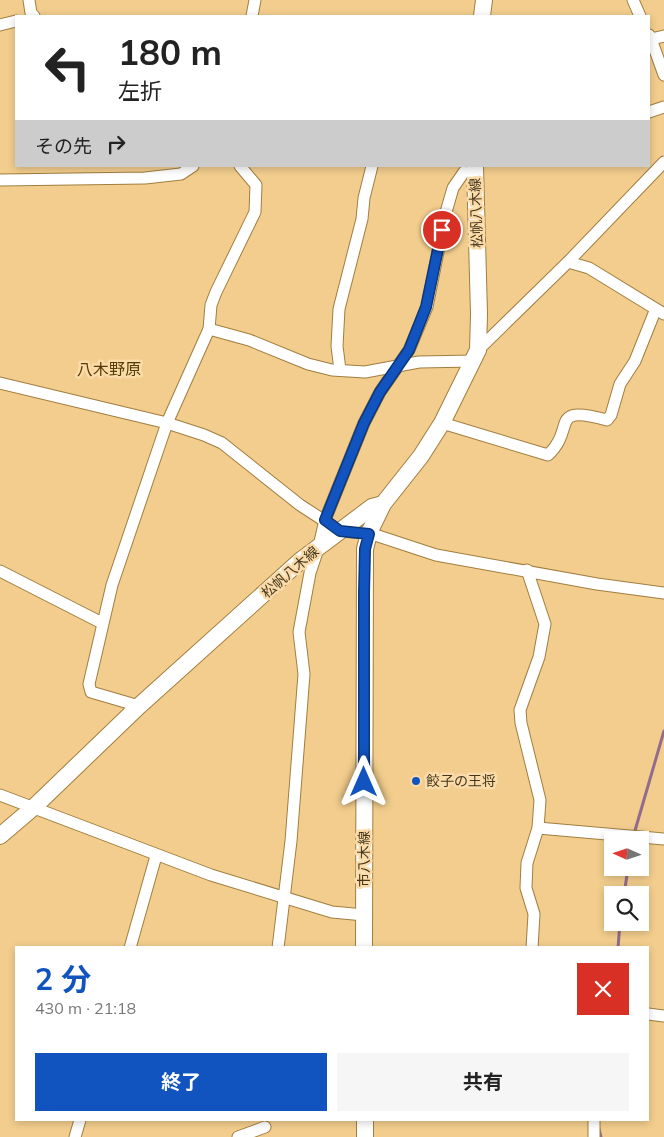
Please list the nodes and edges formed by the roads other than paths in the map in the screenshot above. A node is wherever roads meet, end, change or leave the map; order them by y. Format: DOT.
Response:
graph roads {
  1 [pos="29,0"];
  2 [pos="255,0"];
  3 [pos="484,0"];
  4 [pos="633,0"];
  5 [pos="33,15"];
  6 [pos="252,15"];
  7 [pos="482,15"];
  8 [pos="640,15"];
  9 [pos="15,21"];
  10 [pos="0,25"];
  11 [pos="664,36"];
  12 [pos="650,37"];
  13 [pos="664,75"];
  14 [pos="664,107"];
  15 [pos="650,112"];
  16 [pos="664,162"];
  17 [pos="192,167"];
  18 [pos="241,167"];
  19 [pos="372,167"];
  20 [pos="468,170"];
  21 [pos="0,180"];
  22 [pos="568,262"];
  23 [pos="660,313"];
  24 [pos="209,328"];
  25 [pos="476,356"];
  26 [pos="397,367"];
  27 [pos="340,370"];
  28 [pos="0,383"];
  29 [pos="168,423"];
  30 [pos="442,424"];
  31 [pos="384,504"];
  32 [pos="325,520"];
  33 [pos="340,531"];
  34 [pos="369,534"];
  35 [pos="320,546"];
  36 [pos="527,570"];
  37 [pos="0,571"];
  38 [pos="664,593"];
  39 [pos="102,623"];
  40 [pos="139,706"];
  41 [pos="0,795"];
  42 [pos="34,807"];
  43 [pos="538,828"];
  44 [pos="0,836"];
  45 [pos="664,839"];
  46 [pos="156,856"];
  47 [pos="284,898"];
  48 [pos="364,915"];
  49 [pos="131,946"];
  50 [pos="279,946"];
  51 [pos="364,946"];
  52 [pos="532,946"];
  53 [pos="649,1014"];
  54 [pos="664,1016"];
  55 [pos="80,1121"];
  56 [pos="365,1121"];
  57 [pos="594,1121"];
  58 [pos="265,1128"];
  59 [pos="75,1137"];
  60 [pos="238,1137"];
  61 [pos="365,1137"];
  62 [pos="594,1137"];
  1 -- 5 [label="street"];
  2 -- 6 [label="street"];
  3 -- 7 [label="main road"];
  4 -- 8 [label="street"];
  9 -- 10 [label="street"];
  11 -- 12 [label="street"];
  12 -- 13 [label="street"];
  14 -- 15 [label="street"];
  16 -- 22 [label="street"];
  17 -- 21 [label="street"];
  18 -- 24 [label="street"];
  19 -- 27 [label="street"];
  20 -- 25 [label="main road, 松帆八木線"];
  20 -- 26 [label="street"];
  22 -- 23 [label="street"];
  22 -- 25 [label="street"];
  23 -- 30 [label="street"];
  24 -- 27 [label="street"];
  24 -- 29 [label="street"];
  25 -- 26 [label="street"];
  25 -- 30 [label="main road, 松帆八木線"];
  26 -- 27 [label="street"];
  26 -- 32 [label="street"];
  28 -- 29 [label="street"];
  29 -- 32 [label="street"];
  29 -- 39 [label="street"];
  30 -- 31 [label="main road, 松帆八木線"];
  31 -- 33 [label="main road, 松帆八木線"];
  31 -- 34 [label="main road, 市八木線"];
  32 -- 33 [label="street"];
  32 -- 35 [label="street"];
  33 -- 34 [label="street"];
  33 -- 35 [label="main road, 松帆八木線"];
  34 -- 36 [label="street"];
  34 -- 48 [label="main road, 市八木線"];
  35 -- 40 [label="main road, 松帆八木線"];
  35 -- 47 [label="street"];
  36 -- 38 [label="street"];
  36 -- 43 [label="street"];
  37 -- 39 [label="street"];
  39 -- 40 [label="street"];
  40 -- 42 [label="main road, 松帆八木線"];
  41 -- 42 [label="street"];
  42 -- 44 [label="main road, 松帆八木線"];
  42 -- 46 [label="street"];
  43 -- 45 [label="street"];
  43 -- 52 [label="street"];
  46 -- 47 [label="street"];
  46 -- 49 [label="street"];
  47 -- 48 [label="street"];
  47 -- 50 [label="street"];
  48 -- 51 [label="main road, 市八木線"];
  53 -- 54 [label="street"];
  55 -- 59 [label="street"];
  56 -- 61 [label="main road"];
  57 -- 62 [label="street"];
  58 -- 60 [label="street"];
}
